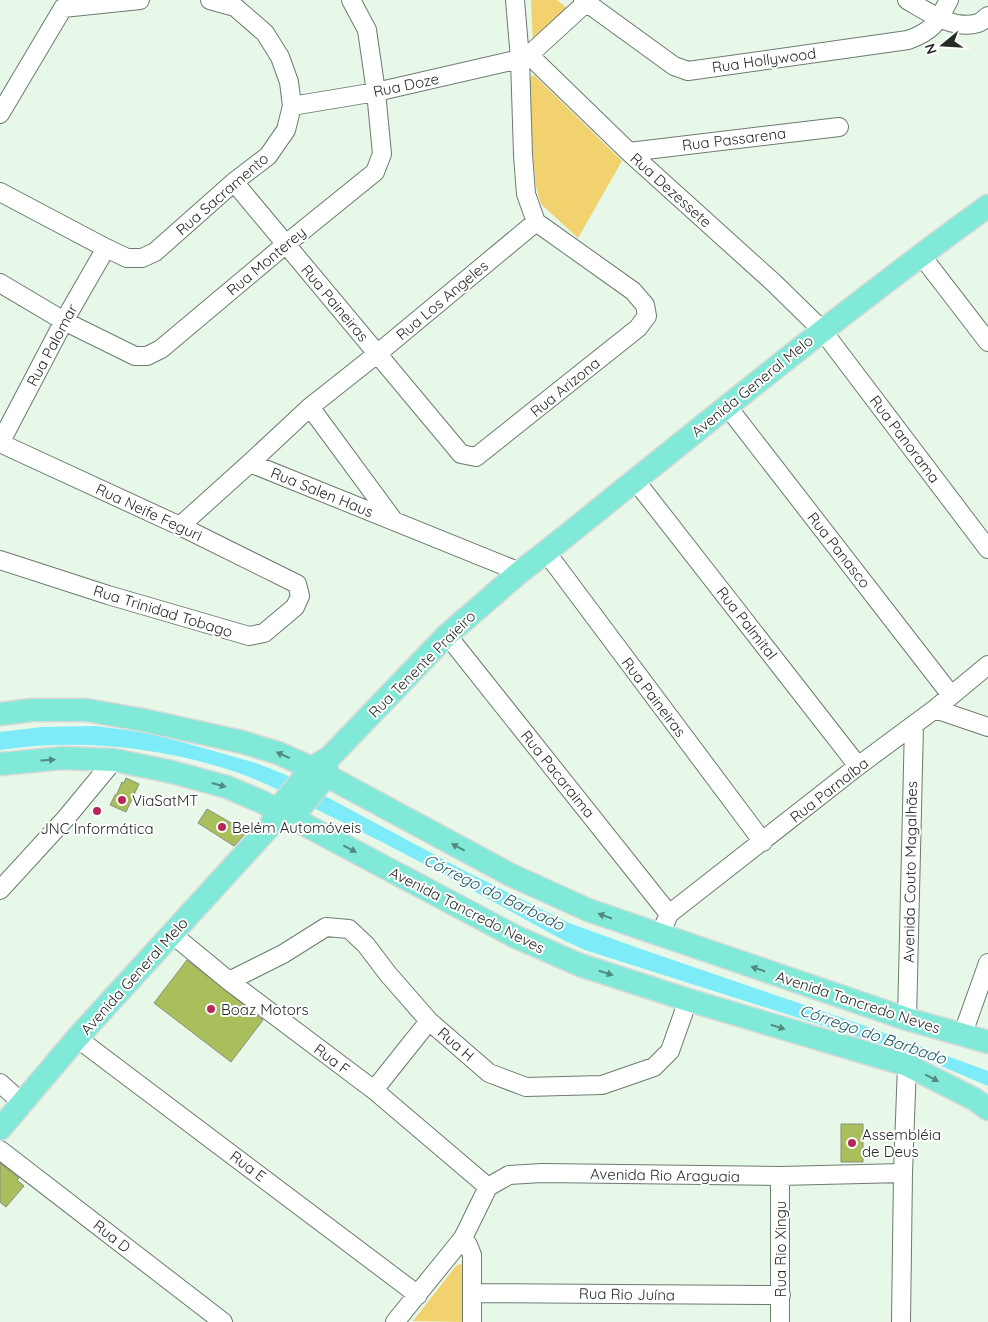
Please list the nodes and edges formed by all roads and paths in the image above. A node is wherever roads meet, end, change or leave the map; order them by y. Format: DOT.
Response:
graph roads {
  1 [pos="140,0"];
  2 [pos="210,0"];
  3 [pos="351,0"];
  4 [pos="516,0"];
  5 [pos="907,0"];
  6 [pos="949,0"];
  7 [pos="586,1"];
  8 [pos="58,4"];
  9 [pos="988,16"];
  10 [pos="940,18"];
  11 [pos="524,57"];
  12 [pos="376,92"];
  13 [pos="292,106"];
  14 [pos="0,114"];
  15 [pos="839,127"];
  16 [pos="629,152"];
  17 [pos="234,182"];
  18 [pos="0,192"];
  19 [pos="988,206"];
  20 [pos="536,222"];
  21 [pos="286,244"];
  22 [pos="106,248"];
  23 [pos="921,255"];
  24 [pos="0,283"];
  25 [pos="64,320"];
  26 [pos="822,330"];
  27 [pos="988,342"];
  28 [pos="377,354"];
  29 [pos="727,406"];
  30 [pos="310,407"];
  31 [pos="0,443"];
  32 [pos="250,463"];
  33 [pos="636,480"];
  34 [pos="394,522"];
  35 [pos="180,526"];
  36 [pos="988,549"];
  37 [pos="546,552"];
  38 [pos="0,560"];
  39 [pos="520,572"];
  40 [pos="297,584"];
  41 [pos="446,635"];
  42 [pos="988,665"];
  43 [pos="951,695"];
  44 [pos="935,709"];
  45 [pos="0,714"];
  46 [pos="914,725"];
  47 [pos="988,727"];
  48 [pos="114,760"];
  49 [pos="0,764"];
  50 [pos="858,766"];
  51 [pos="318,773"];
  52 [pos="284,813"];
  53 [pos="763,842"];
  54 [pos="0,890"];
  55 [pos="669,914"];
  56 [pos="172,934"];
  57 [pos="660,935"];
  58 [pos="988,963"];
  59 [pos="229,981"];
  60 [pos="688,1000"];
  61 [pos="907,1020"];
  62 [pos="429,1021"];
  63 [pos="962,1036"];
  64 [pos="77,1038"];
  65 [pos="988,1042"];
  66 [pos="907,1065"];
  67 [pos="0,1083"];
  68 [pos="374,1090"];
  69 [pos="22,1103"];
  70 [pos="988,1110"];
  71 [pos="0,1128"];
  72 [pos="0,1150"];
  73 [pos="903,1173"];
  74 [pos="780,1176"];
  75 [pos="488,1187"];
  76 [pos="463,1238"];
  77 [pos="472,1292"];
  78 [pos="418,1294"];
  79 [pos="781,1295"];
  80 [pos="224,1322"];
  81 [pos="395,1322"];
  82 [pos="472,1322"];
  83 [pos="780,1322"];
  84 [pos="901,1322"];
  1 -- 8 [label="street"];
  2 -- 13 [label="street, Rua Sacramento"];
  3 -- 12 [label="street, Rua Monterey"];
  4 -- 11 [label="street"];
  5 -- 10 [label="street"];
  6 -- 10 [label="street, Rua Hollywood"];
  7 -- 10 [label="street, Rua Hollywood"];
  7 -- 11 [label="street"];
  8 -- 14 [label="street"];
  9 -- 10 [label="street"];
  11 -- 12 [label="street, Rua Doze"];
  11 -- 16 [label="street, Rua Dezessete"];
  11 -- 20 [label="street"];
  12 -- 13 [label="street, Rua Doze"];
  12 -- 21 [label="street, Rua Monterey"];
  13 -- 17 [label="street, Rua Sacramento"];
  15 -- 16 [label="street, Rua Passarena"];
  16 -- 26 [label="street, Rua Dezessete"];
  17 -- 21 [label="street, Rua Paineiras"];
  17 -- 22 [label="street, Rua Sacramento"];
  18 -- 22 [label="street, Rua Sacramento"];
  19 -- 23 [label="main road, Avenida General Melo"];
  20 -- 28 [label="street, Rua Los Angeles"];
  20 -- 28 [label="street, Rua Arizona"];
  21 -- 25 [label="street, Rua Monterey"];
  21 -- 28 [label="street, Rua Paineiras"];
  22 -- 25 [label="street, Rua Palomar"];
  23 -- 26 [label="main road, Avenida General Melo"];
  23 -- 27 [label="street"];
  24 -- 25 [label="street, Rua Monterey"];
  25 -- 31 [label="street, Rua Palomar"];
  26 -- 29 [label="main road, Avenida General Melo"];
  26 -- 36 [label="street, Rua Panorama"];
  28 -- 30 [label="street, Rua Los Angeles"];
  29 -- 33 [label="main road, Avenida General Melo"];
  29 -- 43 [label="street, Rua Panasco"];
  30 -- 32 [label="street, Rua Los Angeles"];
  30 -- 34 [label="street, Rua Salen Haus"];
  31 -- 35 [label="street, Rua Neife Feguri"];
  32 -- 34 [label="street, Rua Salen Haus"];
  32 -- 35 [label="street, Rua Los Angeles"];
  33 -- 37 [label="main road, Avenida General Melo"];
  33 -- 50 [label="street, Rua Palmital"];
  34 -- 39 [label="street, Rua Salen Haus"];
  35 -- 40 [label="street, Rua Neife Feguri"];
  37 -- 39 [label="main road, Avenida General Melo"];
  37 -- 53 [label="street, Rua Paineiras"];
  38 -- 40 [label="street, Rua Trinidad Tobago"];
  39 -- 41 [label="main road, Rua Tenente Praieiro"];
  41 -- 51 [label="main road, Rua Tenente Praieiro"];
  41 -- 55 [label="street, Rua Pacaraima"];
  42 -- 43 [label="street, Rua Parnaíba"];
  43 -- 44 [label="street, Rua Parnaíba"];
  44 -- 46 [label="street, Rua Parnaíba"];
  44 -- 47 [label="street"];
  51 -- 45 [label="main road, Avenida Tancredo Neves, one-way"];
  46 -- 50 [label="street, Rua Parnaíba"];
  46 -- 61 [label="street, Avenida Couto Magalhães"];
  49 -- 48 [label="main road, Avenida Tancredo Neves, one-way"];
  48 -- 52 [label="main road, Avenida Tancredo Neves, one-way"];
  48 -- 54 [label="street"];
  50 -- 53 [label="street, Rua Parnaíba"];
  51 -- 52 [label="main road, Rua Tenente Praieiro"];
  57 -- 51 [label="main road, Avenida Tancredo Neves, one-way"];
  52 -- 56 [label="main road, Avenida General Melo"];
  52 -- 60 [label="main road, Avenida Tancredo Neves, one-way"];
  53 -- 55 [label="street, Rua Parnaíba"];
  55 -- 57 [label="street"];
  56 -- 59 [label="street, Rua F"];
  56 -- 64 [label="main road, Avenida General Melo"];
  61 -- 57 [label="main road, Avenida Tancredo Neves, one-way"];
  58 -- 63 [label="street"];
  59 -- 62 [label="street, Rua H"];
  59 -- 68 [label="street, Rua F"];
  60 -- 62 [label="street, Rua H"];
  60 -- 66 [label="main road, Avenida Tancredo Neves, one-way"];
  61 -- 63 [label="main road, Avenida Tancredo Neves"];
  62 -- 68 [label="street"];
  63 -- 65 [label="main road, Avenida Tancredo Neves"];
  64 -- 69 [label="main road, Avenida General Melo"];
  64 -- 78 [label="street, Rua E"];
  66 -- 70 [label="main road, Avenida Tancredo Neves, one-way"];
  66 -- 73 [label="street"];
  67 -- 69 [label="street"];
  68 -- 75 [label="street, Rua F"];
  69 -- 71 [label="main road, Avenida General Melo"];
  72 -- 80 [label="street, Rua D"];
  73 -- 74 [label="street, Avenida Rio Araguaia"];
  73 -- 84 [label="street"];
  74 -- 75 [label="street, Avenida Rio Araguaia"];
  74 -- 79 [label="street, Rua Rio Xingu"];
  75 -- 76 [label="street"];
  76 -- 77 [label="street"];
  76 -- 78 [label="street"];
  77 -- 79 [label="street, Rua Rio Juína"];
  77 -- 82 [label="street"];
  78 -- 81 [label="street"];
  79 -- 83 [label="street, Rua Rio Xingu"];
}
